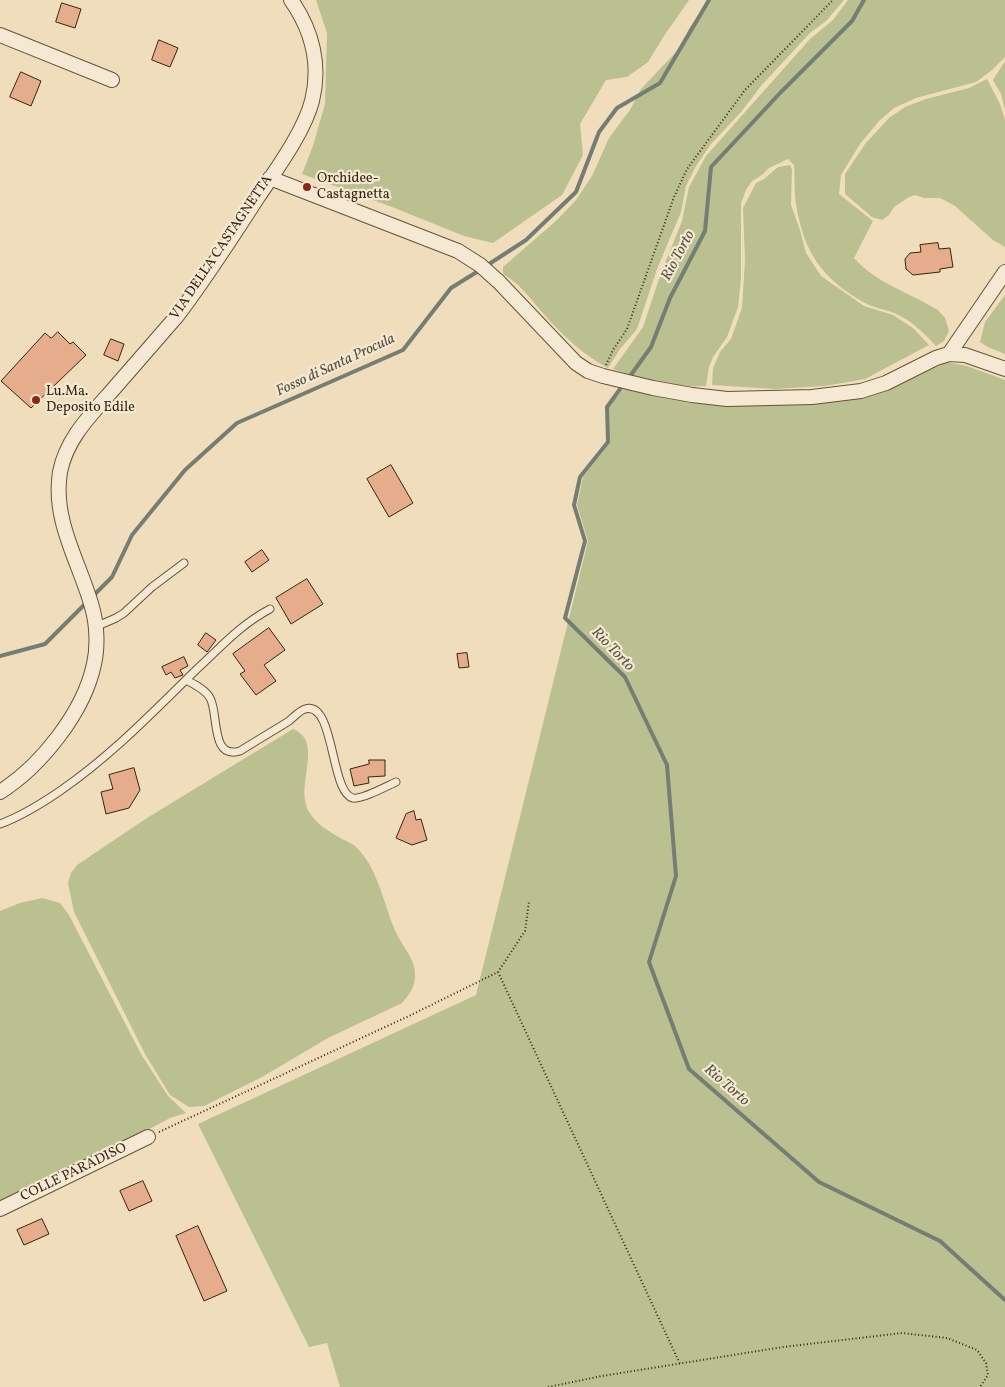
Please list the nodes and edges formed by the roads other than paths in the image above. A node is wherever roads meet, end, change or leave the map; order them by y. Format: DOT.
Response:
graph roads {
  1 [pos="291,0"];
  2 [pos="0,36"];
  3 [pos="112,80"];
  4 [pos="270,178"];
  5 [pos="1005,272"];
  6 [pos="949,354"];
  7 [pos="1005,370"];
  8 [pos="184,563"];
  9 [pos="270,609"];
  10 [pos="95,627"];
  11 [pos="186,680"];
  12 [pos="396,782"];
  13 [pos="0,792"];
  14 [pos="0,824"];
  15 [pos="148,1137"];
  16 [pos="0,1209"];
  1 -- 4 [label="street, VIA DELLA CASTAGNETTA"];
  2 -- 3 [label="street"];
  4 -- 6 [label="street"];
  4 -- 10 [label="street, VIA DELLA CASTAGNETTA"];
  5 -- 6 [label="street"];
  6 -- 7 [label="street"];
  8 -- 10 [label="lane"];
  9 -- 11 [label="lane"];
  10 -- 13 [label="street, VIA DELLA CASTAGNETTA"];
  11 -- 12 [label="lane"];
  11 -- 14 [label="lane"];
  15 -- 16 [label="street, COLLE PARADISO"];
}
